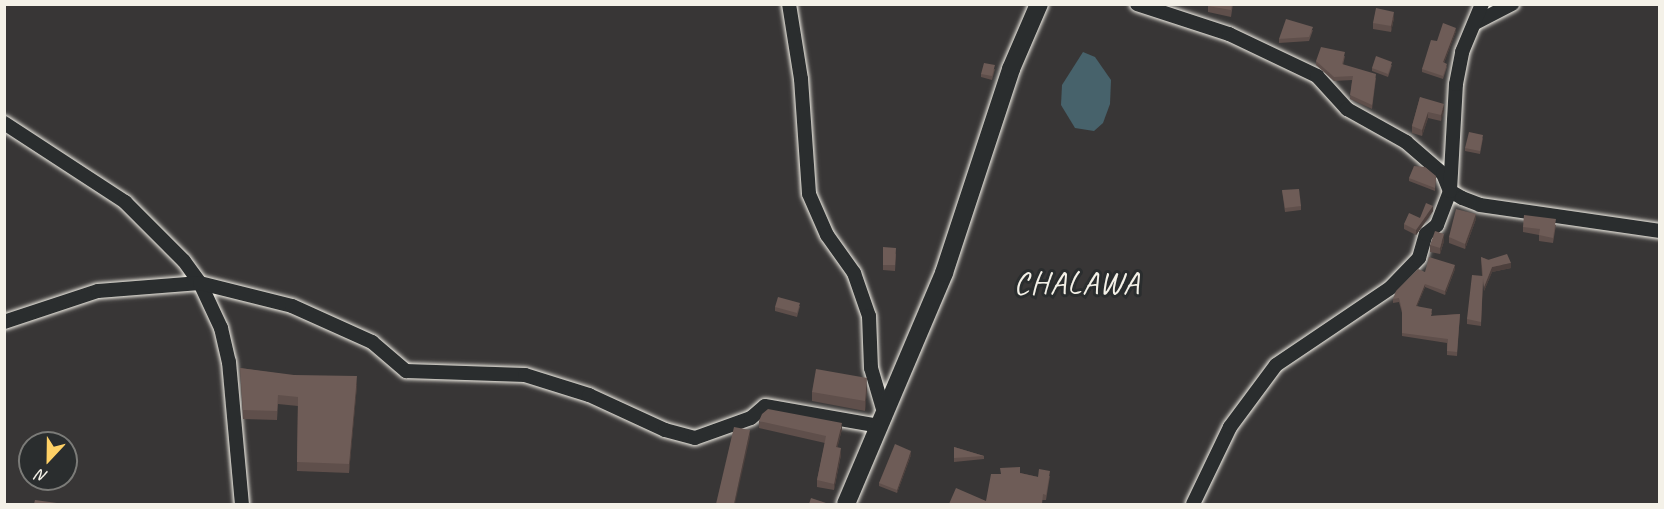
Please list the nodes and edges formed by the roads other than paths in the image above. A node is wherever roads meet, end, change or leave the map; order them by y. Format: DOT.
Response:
graph roads {
  1 [pos="789,4"];
  2 [pos="1039,4"];
  3 [pos="1137,4"];
  4 [pos="1482,4"];
  5 [pos="1512,4"];
  6 [pos="1475,23"];
  7 [pos="4,123"];
  8 [pos="1450,191"];
  9 [pos="1659,231"];
  10 [pos="200,283"];
  11 [pos="4,322"];
  12 [pos="883,421"];
  13 [pos="242,504"];
  14 [pos="846,504"];
  15 [pos="1192,504"];
  1 -- 12 [label="street"];
  2 -- 12 [label="street"];
  3 -- 8 [label="street"];
  4 -- 6 [label="street"];
  5 -- 6 [label="street"];
  6 -- 8 [label="street"];
  7 -- 10 [label="street"];
  8 -- 9 [label="street"];
  8 -- 15 [label="street"];
  10 -- 11 [label="street"];
  10 -- 12 [label="street"];
  10 -- 13 [label="street"];
  12 -- 14 [label="street"];
}
